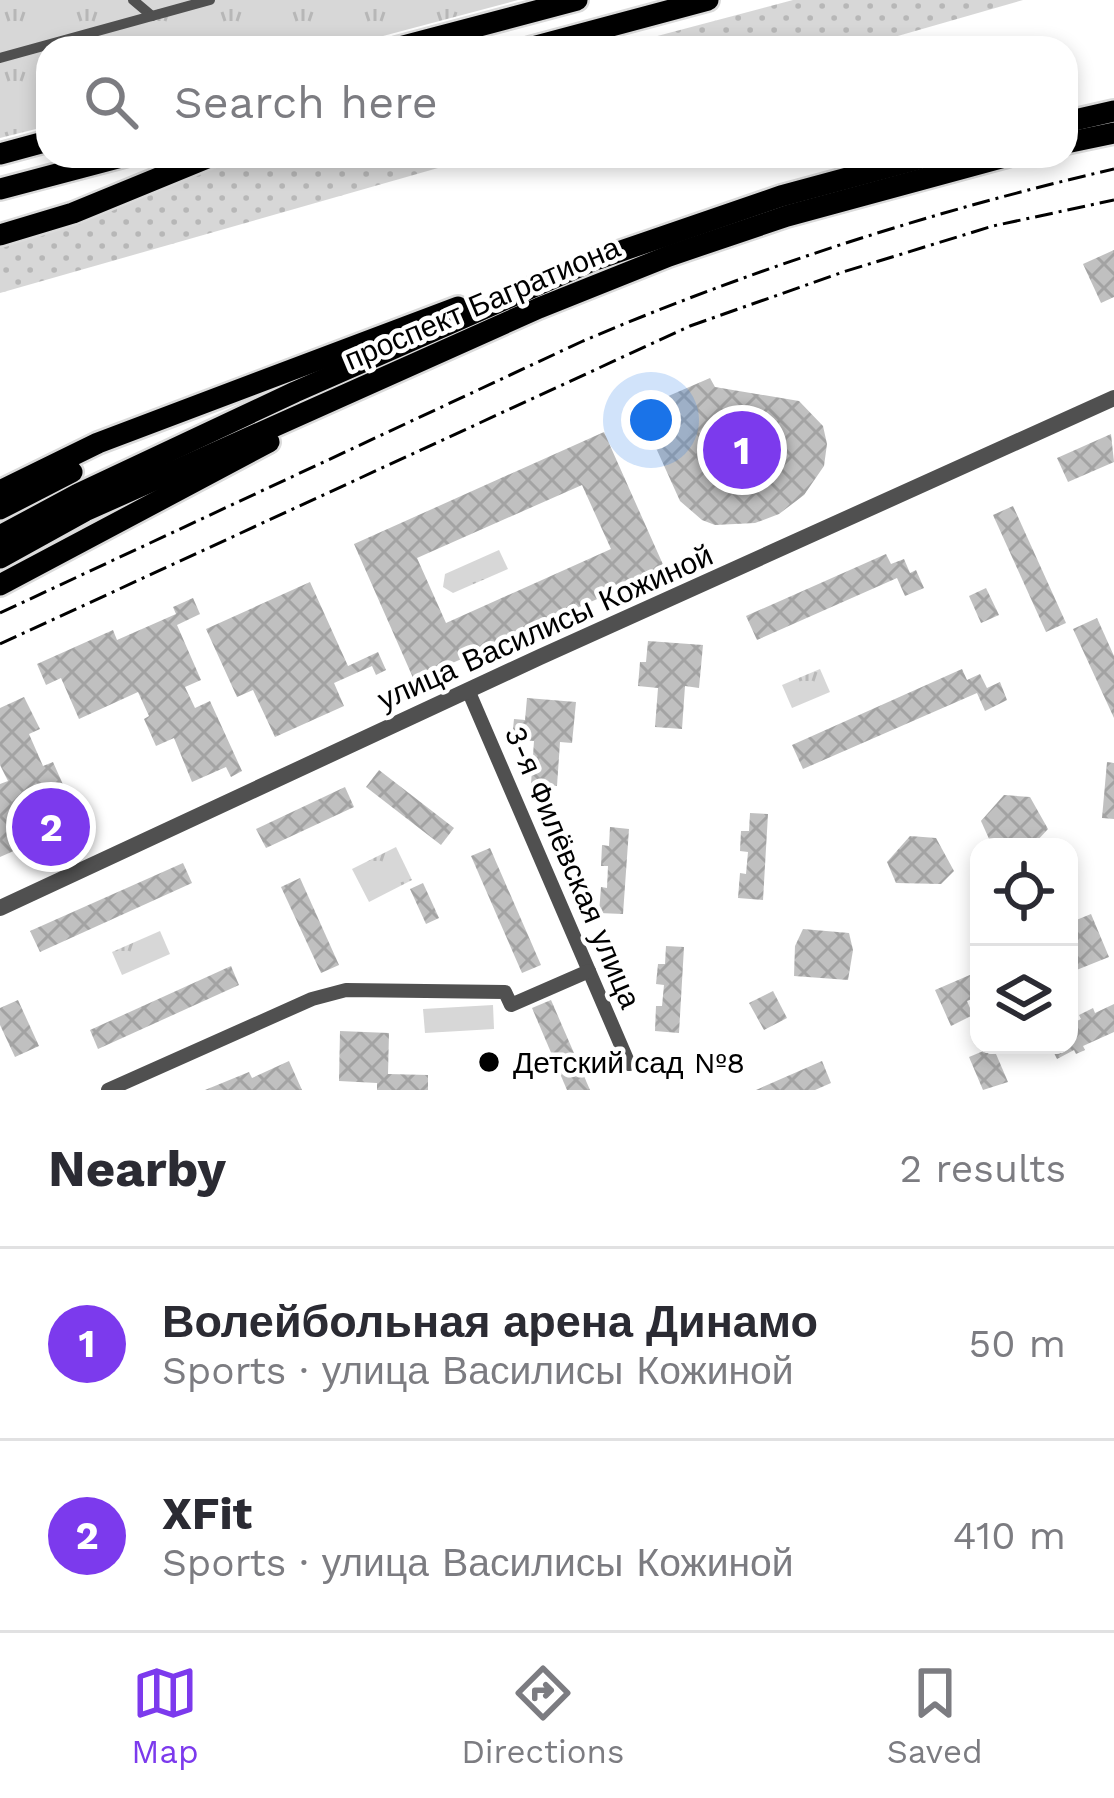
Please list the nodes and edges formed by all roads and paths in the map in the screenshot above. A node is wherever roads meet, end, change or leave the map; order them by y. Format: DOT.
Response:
graph roads {
  1 [pos="133,0"];
  2 [pos="210,0"];
  3 [pos="578,0"];
  4 [pos="708,0"];
  5 [pos="152,16"];
  6 [pos="80,36"];
  7 [pos="442,36"];
  8 [pos="574,36"];
  9 [pos="36,48"];
  10 [pos="0,58"];
  11 [pos="1114,111"];
  12 [pos="1078,119"];
  13 [pos="1114,133"];
  14 [pos="1078,140"];
  15 [pos="36,144"];
  16 [pos="0,154"];
  17 [pos="80,168"];
  18 [pos="183,168"];
  19 [pos="885,168"];
  20 [pos="964,168"];
  21 [pos="0,189"];
  22 [pos="0,235"];
  23 [pos="595,260"];
  24 [pos="412,363"];
  25 [pos="1114,398"];
  26 [pos="211,400"];
  27 [pos="0,491"];
  28 [pos="0,508"];
  29 [pos="0,536"];
  30 [pos="0,558"];
  31 [pos="0,585"];
  32 [pos="468,690"];
  33 [pos="0,908"];
  34 [pos="589,971"];
  35 [pos="629,1064"];
  36 [pos="108,1090"];
  1 -- 5 [label="street"];
  2 -- 5 [label="street"];
  3 -- 7 [label="main road"];
  4 -- 8 [label="main road"];
  5 -- 6 [label="street"];
  9 -- 10 [label="street"];
  11 -- 12 [label="main road"];
  13 -- 14 [label="main road"];
  15 -- 16 [label="main road"];
  17 -- 21 [label="main road"];
  18 -- 22 [label="main road"];
  19 -- 23 [label="main road, проспект Багратиона"];
  20 -- 24 [label="main road, проспект Багратиона"];
  23 -- 26 [label="main road"];
  23 -- 29 [label="main road, проспект Багратиона"];
  24 -- 30 [label="main road, проспект Багратиона"];
  24 -- 31 [label="main road"];
  25 -- 32 [label="street, улица Василисы Кожиной"];
  26 -- 27 [label="main road"];
  26 -- 28 [label="main road"];
  32 -- 33 [label="street, улица Василисы Кожиной"];
  32 -- 34 [label="street, 3-я Филёвская улица"];
  34 -- 35 [label="street, 3-я Филёвская улица"];
  34 -- 36 [label="street"];
}
